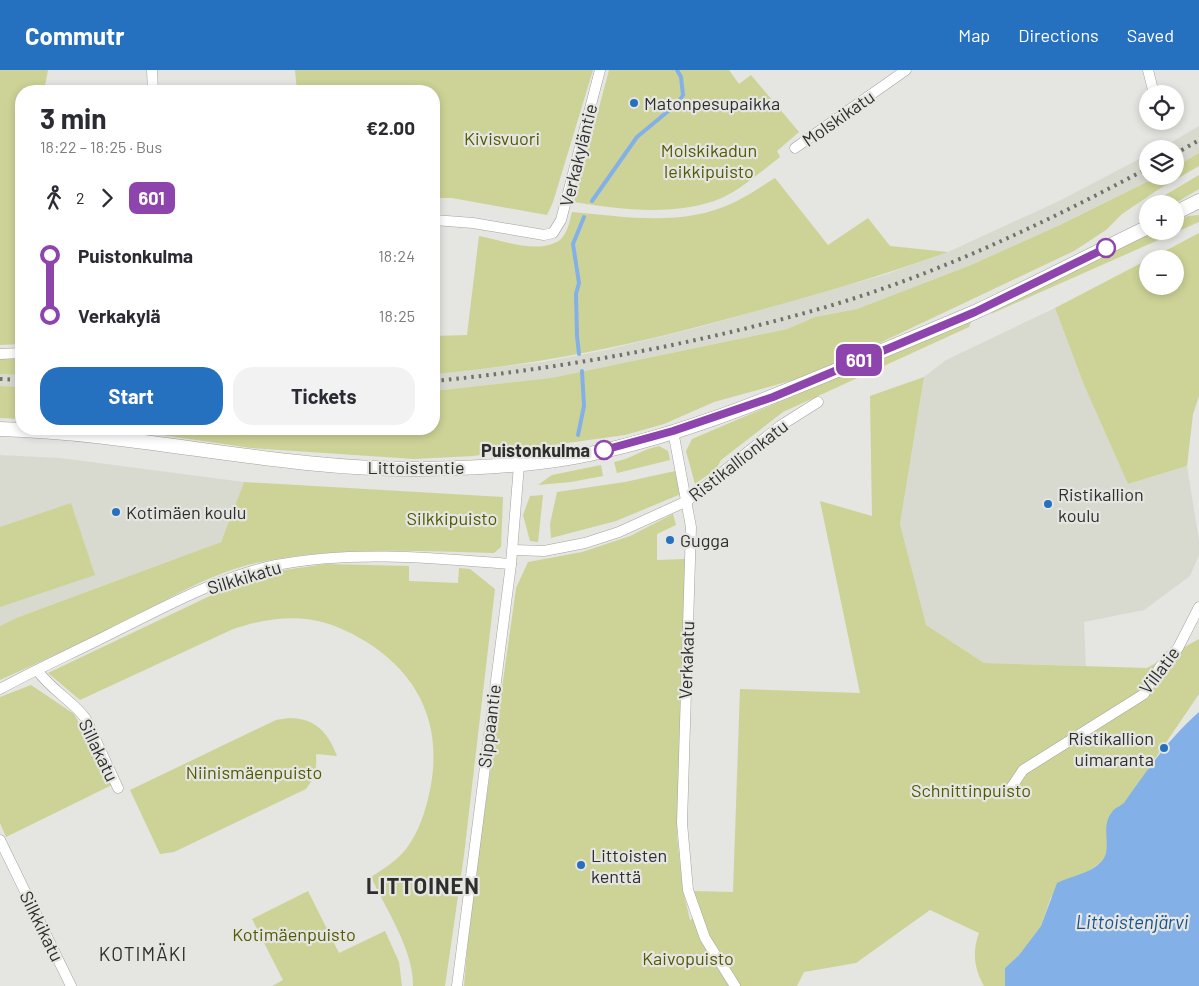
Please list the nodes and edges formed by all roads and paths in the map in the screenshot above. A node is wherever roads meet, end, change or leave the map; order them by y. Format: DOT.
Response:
graph roads {
  1 [pos="152,70"];
  2 [pos="600,70"];
  3 [pos="906,70"];
  4 [pos="1148,70"];
  5 [pos="153,85"];
  6 [pos="1152,85"];
  7 [pos="795,148"];
  8 [pos="1199,201"];
  9 [pos="1184,208"];
  10 [pos="440,221"];
  11 [pos="1139,231"];
  12 [pos="15,353"];
  13 [pos="0,354"];
  14 [pos="818,402"];
  15 [pos="0,429"];
  16 [pos="15,430"];
  17 [pos="673,431"];
  18 [pos="97,435"];
  19 [pos="519,465"];
  20 [pos="687,501"];
  21 [pos="512,550"];
  22 [pos="511,564"];
  23 [pos="1199,607"];
  24 [pos="38,670"];
  25 [pos="0,689"];
  26 [pos="118,788"];
  27 [pos="1010,791"];
  28 [pos="0,840"];
  29 [pos="71,986"];
  30 [pos="456,986"];
  31 [pos="735,986"];
  1 -- 5 [label="street"];
  2 -- 10 [label="street, Verkakyläntie"];
  3 -- 7 [label="street, Molskikatu"];
  4 -- 6 [label="street"];
  8 -- 9 [label="street"];
  11 -- 17 [label="street, Littoistentie"];
  12 -- 13 [label="street"];
  14 -- 20 [label="street, Ristikallionkatu"];
  15 -- 16 [label="street, Littoistentie"];
  17 -- 19 [label="street, Littoistentie"];
  17 -- 20 [label="street, Verkakatu"];
  18 -- 19 [label="street, Littoistentie"];
  19 -- 21 [label="street, Sippaantie"];
  20 -- 21 [label="street, Ristikallionkatu"];
  20 -- 31 [label="street, Verkakatu"];
  21 -- 22 [label="street, Sippaantie"];
  22 -- 24 [label="street, Silkkikatu"];
  22 -- 30 [label="street, Sippaantie"];
  23 -- 27 [label="street, Villatie"];
  24 -- 25 [label="street, Silkkikatu"];
  24 -- 26 [label="street, Sillakatu"];
  28 -- 29 [label="street, Silkkikatu"];
}
